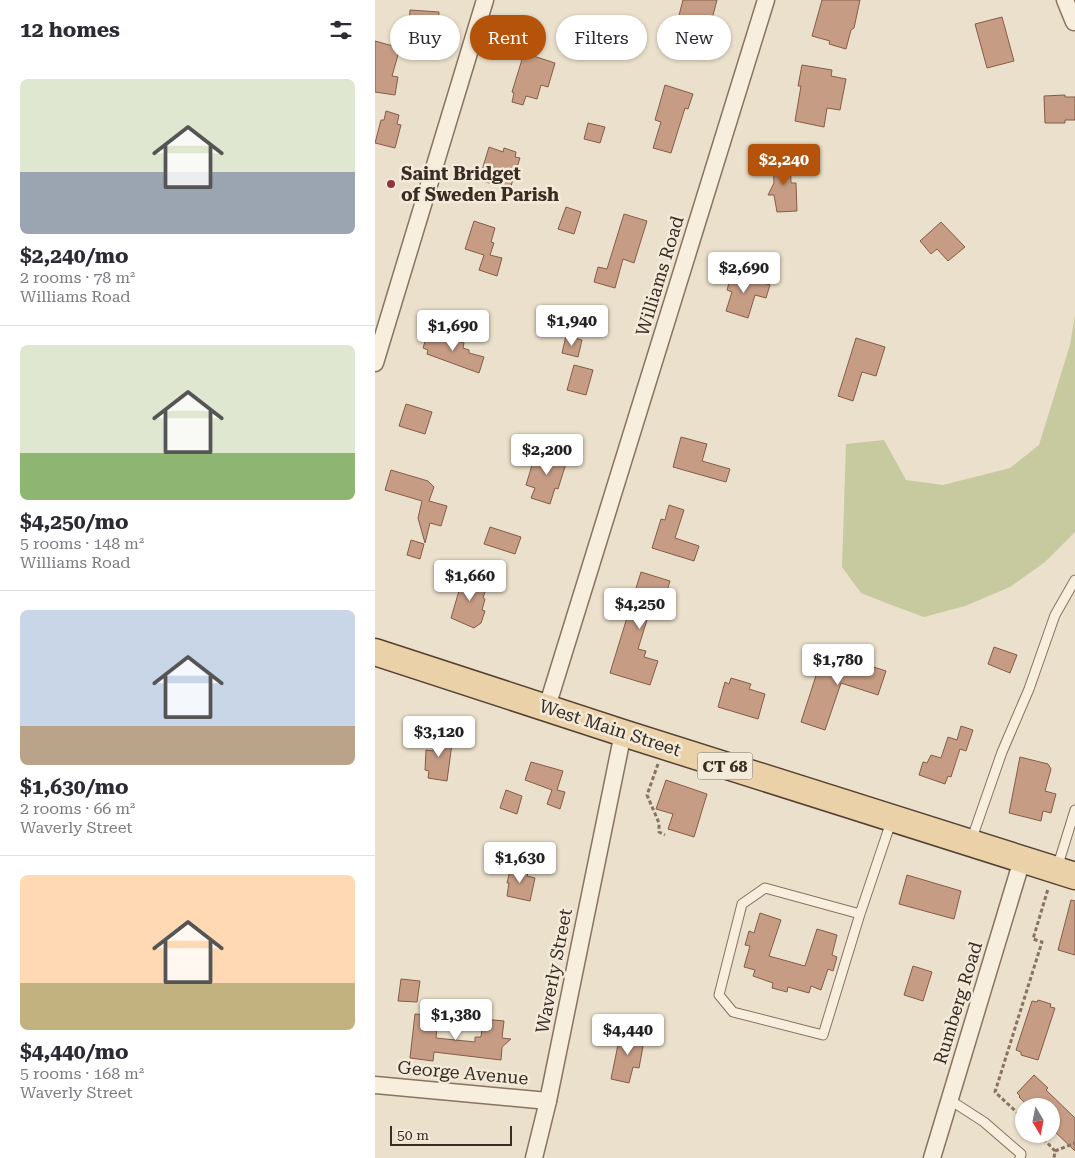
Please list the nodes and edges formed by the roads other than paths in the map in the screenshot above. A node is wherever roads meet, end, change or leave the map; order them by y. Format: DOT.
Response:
graph roads {
  1 [pos="485,0"];
  2 [pos="767,0"];
  3 [pos="1065,0"];
  4 [pos="1074,22"];
  5 [pos="375,364"];
  6 [pos="1075,580"];
  7 [pos="375,652"];
  8 [pos="547,707"];
  9 [pos="623,733"];
  10 [pos="1075,810"];
  11 [pos="892,819"];
  12 [pos="970,844"];
  13 [pos="1021,860"];
  14 [pos="1060,878"];
  15 [pos="860,914"];
  16 [pos="375,1085"];
  17 [pos="950,1100"];
  18 [pos="548,1101"];
  19 [pos="534,1158"];
  20 [pos="932,1158"];
  21 [pos="1021,1158"];
  1 -- 5 [label="street"];
  2 -- 8 [label="street, Williams Road"];
  3 -- 4 [label="street"];
  6 -- 12 [label="lane"];
  7 -- 8 [label="main road, West Main Street / CT 68"];
  8 -- 9 [label="main road, West Main Street / CT 68"];
  9 -- 11 [label="main road, West Main Street / CT 68"];
  9 -- 18 [label="street, Waverly Street"];
  10 -- 14 [label="lane"];
  11 -- 12 [label="main road, West Main Street / CT 68"];
  11 -- 15 [label="lane"];
  12 -- 13 [label="main road, West Main Street / CT 68"];
  13 -- 14 [label="main road, West Main Street / CT 68"];
  13 -- 17 [label="street, Rumberg Road"];
  15 -- 15 [label="lane"];
  16 -- 18 [label="street, George Avenue"];
  17 -- 20 [label="street, Rumberg Road"];
  17 -- 21 [label="lane"];
  18 -- 19 [label="street, Waverly Street"];
}
